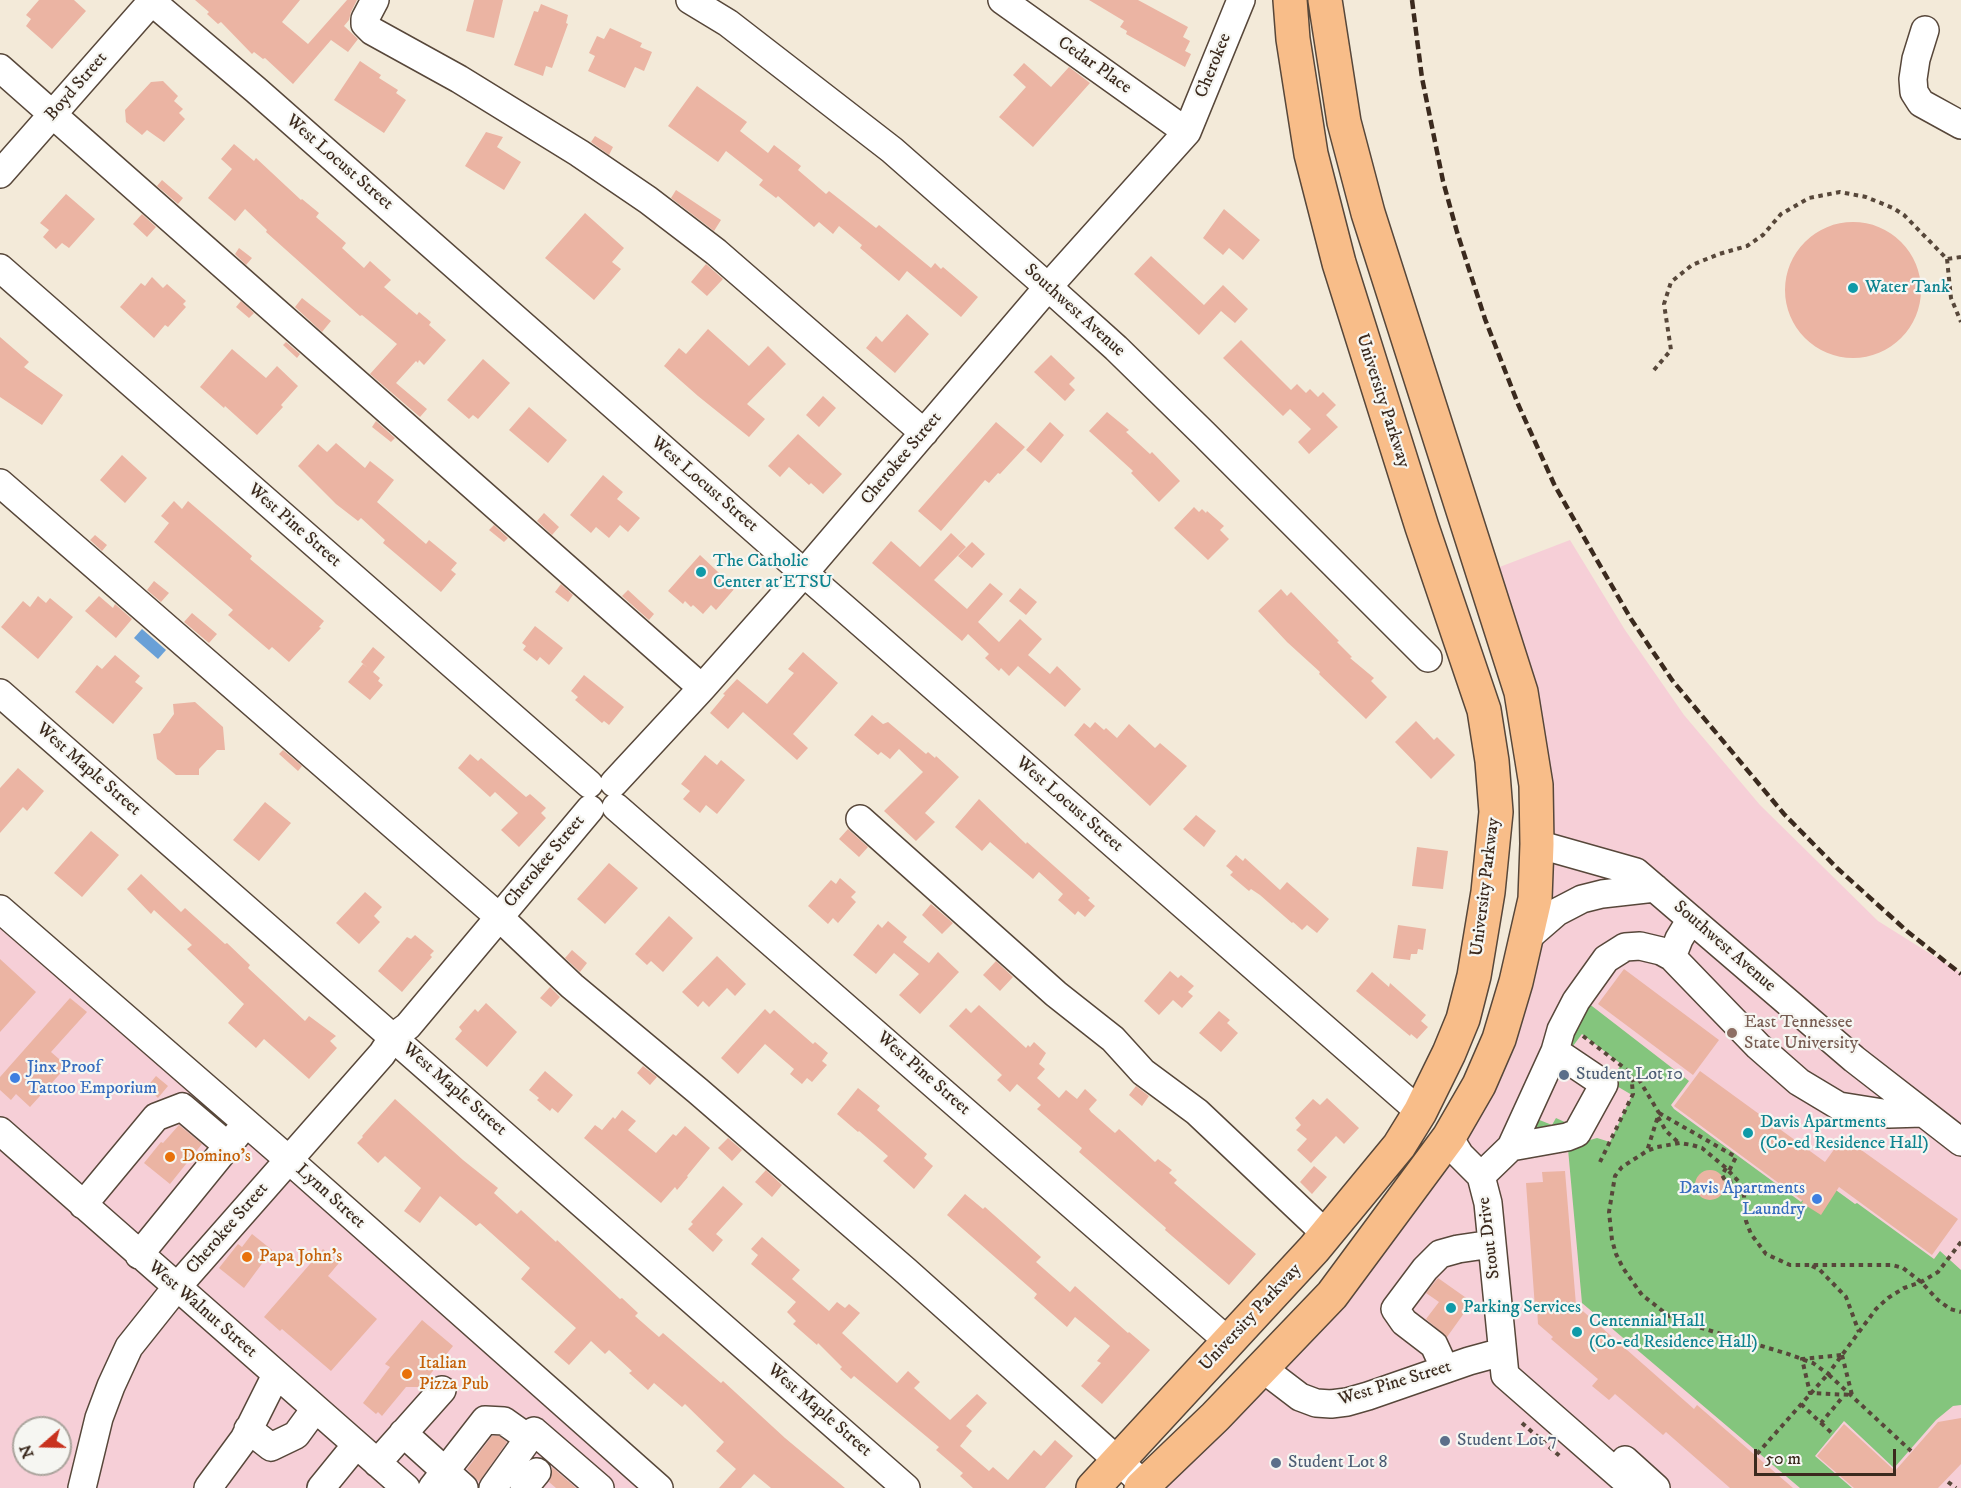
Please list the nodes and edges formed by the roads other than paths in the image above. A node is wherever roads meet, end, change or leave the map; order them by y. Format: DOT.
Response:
graph roads {
  1 [pos="152,0"];
  2 [pos="375,0"];
  3 [pos="690,0"];
  4 [pos="1002,0"];
  5 [pos="1241,0"];
  6 [pos="1290,0"];
  7 [pos="1325,0"];
  8 [pos="1925,30"];
  9 [pos="0,68"];
  10 [pos="53,114"];
  11 [pos="1961,124"];
  12 [pos="1187,132"];
  13 [pos="0,174"];
  14 [pos="0,267"];
  15 [pos="1048,287"];
  16 [pos="1413,353"];
  17 [pos="1370,367"];
  18 [pos="924,433"];
  19 [pos="0,483"];
  20 [pos="804,573"];
  21 [pos="1428,658"];
  22 [pos="702,688"];
  23 [pos="0,693"];
  24 [pos="602,796"];
  25 [pos="860,819"];
  26 [pos="1494,843"];
  27 [pos="1537,844"];
  28 [pos="1655,888"];
  29 [pos="0,909"];
  30 [pos="499,917"];
  31 [pos="1691,920"];
  32 [pos="1527,938"];
  33 [pos="1672,957"];
  34 [pos="393,1037"];
  35 [pos="1556,1051"];
  36 [pos="1420,1112"];
  37 [pos="1923,1113"];
  38 [pos="246,1123"];
  39 [pos="0,1131"];
  40 [pos="1449,1137"];
  41 [pos="1961,1142"];
  42 [pos="228,1146"];
  43 [pos="1510,1147"];
  44 [pos="289,1160"];
  45 [pos="1481,1176"];
  46 [pos="83,1205"];
  47 [pos="1326,1234"];
  48 [pos="1492,1244"];
  49 [pos="139,1255"];
  50 [pos="176,1288"];
  51 [pos="1229,1342"];
  52 [pos="1502,1352"];
  53 [pos="1262,1368"];
  54 [pos="1445,1369"];
  55 [pos="276,1375"];
  56 [pos="442,1390"];
  57 [pos="315,1409"];
  58 [pos="248,1429"];
  59 [pos="403,1433"];
  60 [pos="528,1438"];
  61 [pos="356,1445"];
  62 [pos="1605,1453"];
  63 [pos="1119,1461"];
  64 [pos="376,1463"];
  65 [pos="541,1466"];
  66 [pos="447,1482"];
  67 [pos="592,1485"];
  68 [pos="1143,1486"];
  69 [pos="401,1487"];
  70 [pos="82,1488"];
  71 [pos="208,1488"];
  72 [pos="321,1488"];
  73 [pos="493,1488"];
  74 [pos="658,1488"];
  75 [pos="906,1488"];
  76 [pos="1093,1488"];
  77 [pos="1634,1488"];
  78 [pos="1656,1488"];
  1 -- 10 [label="street, Boyd Street"];
  1 -- 20 [label="street, West Locust Street"];
  2 -- 18 [label="street"];
  3 -- 15 [label="street, Southwest Avenue"];
  4 -- 12 [label="street, Cedar Place"];
  5 -- 12 [label="street, Cherokee"];
  6 -- 17 [label="highway, University Parkway"];
  7 -- 16 [label="highway"];
  8 -- 11 [label="street"];
  9 -- 10 [label="street"];
  10 -- 13 [label="street, Boyd Street"];
  10 -- 22 [label="street"];
  12 -- 15 [label="street, Cherokee Street"];
  14 -- 24 [label="street, West Pine Street"];
  15 -- 18 [label="street, Cherokee Street"];
  15 -- 21 [label="street, Southwest Avenue"];
  16 -- 17 [label="highway"];
  16 -- 27 [label="highway"];
  17 -- 26 [label="highway, University Parkway"];
  18 -- 20 [label="street, Cherokee Street"];
  19 -- 30 [label="street"];
  20 -- 22 [label="street, Cherokee Street"];
  20 -- 36 [label="street, West Locust Street"];
  22 -- 24 [label="street, Cherokee Street"];
  23 -- 34 [label="street, West Maple Street"];
  24 -- 30 [label="street, Cherokee Street"];
  24 -- 51 [label="street, West Pine Street"];
  25 -- 47 [label="street"];
  26 -- 27 [label="highway"];
  26 -- 36 [label="highway, University Parkway"];
  27 -- 28 [label="street, Southwest Avenue"];
  27 -- 32 [label="highway"];
  28 -- 31 [label="street, Southwest Avenue"];
  28 -- 32 [label="street, Southwest Avenue"];
  29 -- 38 [label="street, Lynn Street"];
  30 -- 34 [label="street, Cherokee Street"];
  30 -- 63 [label="street"];
  31 -- 33 [label="street"];
  31 -- 37 [label="street, Southwest Avenue"];
  32 -- 40 [label="highway"];
  33 -- 35 [label="street"];
  33 -- 37 [label="street"];
  34 -- 44 [label="street, Cherokee Street"];
  34 -- 75 [label="street, West Maple Street"];
  35 -- 43 [label="street"];
  35 -- 43 [label="street"];
  36 -- 40 [label="highway"];
  36 -- 47 [label="highway, University Parkway"];
  37 -- 41 [label="street, Southwest Avenue"];
  38 -- 42 [label="street"];
  38 -- 44 [label="street, Lynn Street"];
  39 -- 46 [label="street, West Walnut Street"];
  40 -- 45 [label="street, Stout Drive"];
  40 -- 53 [label="highway"];
  42 -- 46 [label="street"];
  42 -- 49 [label="street"];
  43 -- 45 [label="street"];
  44 -- 50 [label="street, Cherokee Street"];
  44 -- 74 [label="street, Lynn Street"];
  45 -- 48 [label="street, Stout Drive"];
  46 -- 49 [label="street, West Walnut Street"];
  47 -- 51 [label="highway, University Parkway"];
  48 -- 52 [label="street, Stout Drive"];
  48 -- 54 [label="street"];
  49 -- 50 [label="street, West Walnut Street"];
  50 -- 55 [label="street, West Walnut Street"];
  50 -- 70 [label="street, Cherokee Street"];
  51 -- 53 [label="highway"];
  51 -- 63 [label="highway, University Parkway"];
  52 -- 54 [label="street, West Pine Street"];
  52 -- 62 [label="street"];
  53 -- 54 [label="street, West Pine Street"];
  53 -- 68 [label="highway"];
  55 -- 57 [label="street, West Walnut Street"];
  55 -- 58 [label="street"];
  56 -- 59 [label="street"];
  57 -- 58 [label="street"];
  57 -- 61 [label="street, West Walnut Street"];
  58 -- 71 [label="street"];
  59 -- 64 [label="street"];
  59 -- 66 [label="street"];
  60 -- 65 [label="street"];
  60 -- 66 [label="street"];
  60 -- 73 [label="street"];
  61 -- 64 [label="street, West Walnut Street"];
  61 -- 72 [label="street"];
  62 -- 77 [label="street"];
  62 -- 78 [label="street"];
  63 -- 68 [label="street"];
  63 -- 76 [label="highway, University Parkway"];
  64 -- 69 [label="street, West Walnut Street"];
  65 -- 67 [label="street"];
}
